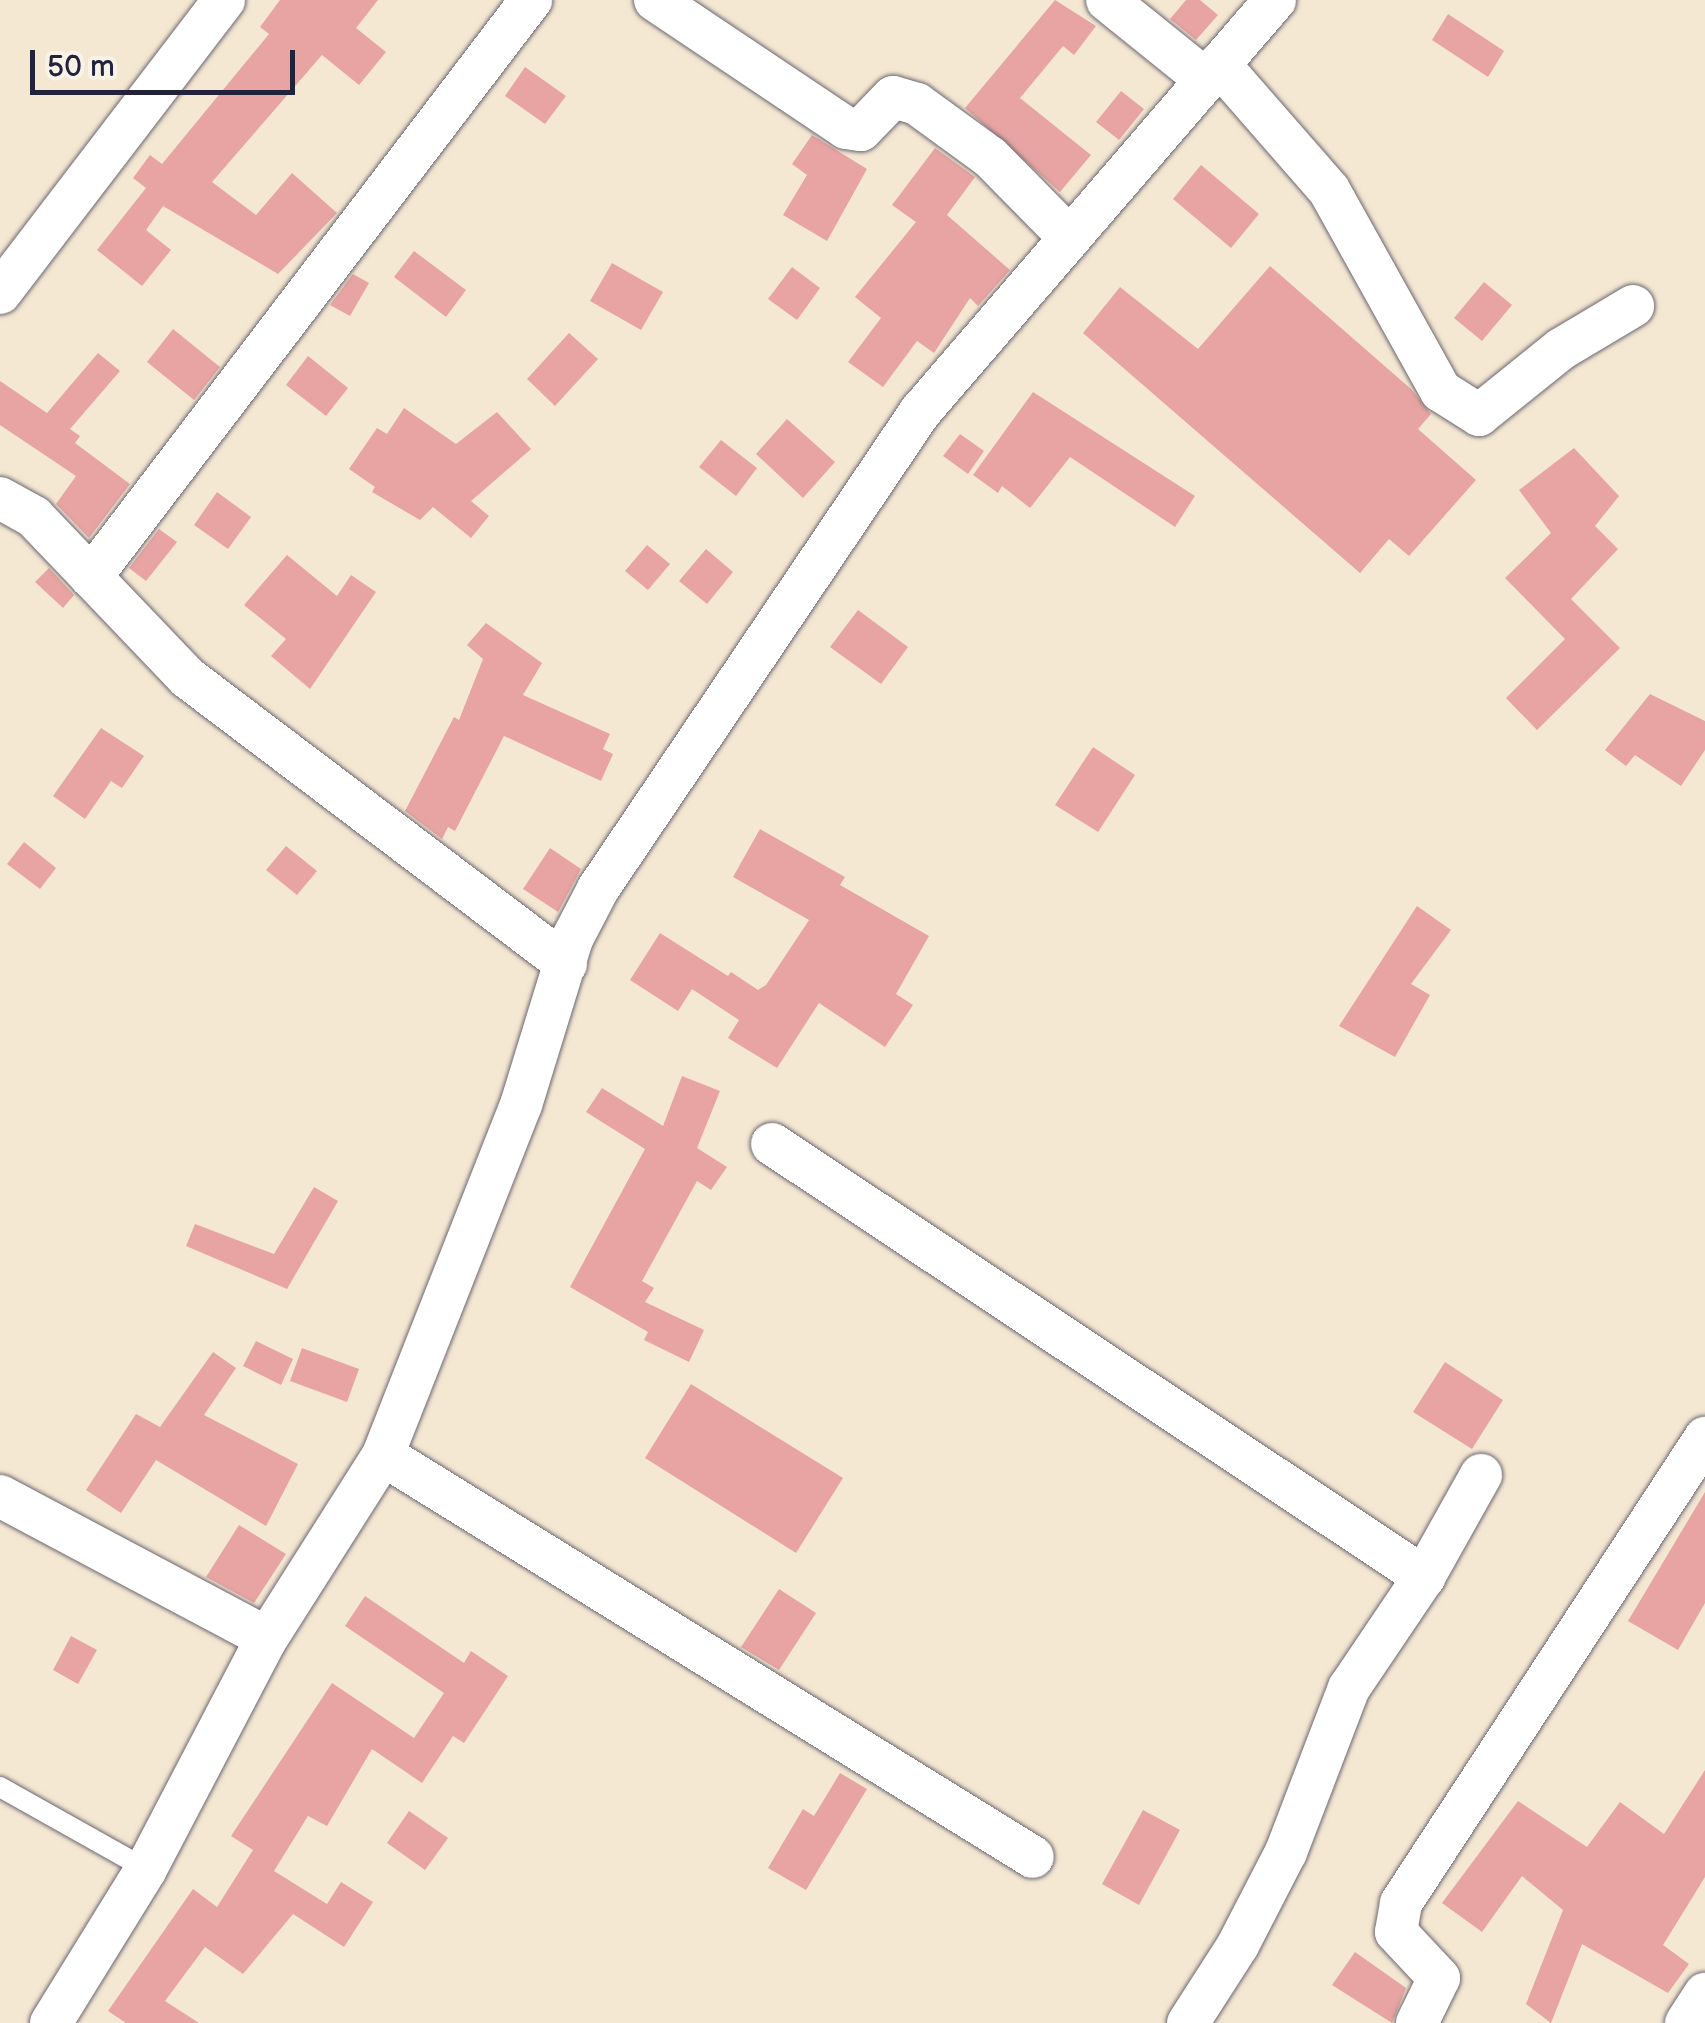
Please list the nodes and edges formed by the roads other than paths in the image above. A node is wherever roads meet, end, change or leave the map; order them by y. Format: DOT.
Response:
graph roads {
  1 [pos="224,0"];
  2 [pos="530,0"];
  3 [pos="655,0"];
  4 [pos="1107,0"];
  5 [pos="1275,0"];
  6 [pos="1212,72"];
  7 [pos="1070,238"];
  8 [pos="0,293"];
  9 [pos="1633,306"];
  10 [pos="0,498"];
  11 [pos="91,577"];
  12 [pos="566,964"];
  13 [pos="772,1144"];
  14 [pos="1705,1438"];
  15 [pos="384,1455"];
  16 [pos="1480,1475"];
  17 [pos="0,1496"];
  18 [pos="1424,1577"];
  19 [pos="267,1638"];
  20 [pos="0,1787"];
  21 [pos="1033,1857"];
  22 [pos="146,1869"];
  23 [pos="1705,1994"];
  24 [pos="51,2023"];
  25 [pos="1188,2023"];
  26 [pos="1416,2023"];
  27 [pos="1686,2023"];
  1 -- 8 [label="street"];
  2 -- 11 [label="street"];
  3 -- 7 [label="street"];
  4 -- 6 [label="street"];
  5 -- 6 [label="street"];
  6 -- 7 [label="street"];
  6 -- 9 [label="street"];
  7 -- 12 [label="street"];
  10 -- 11 [label="street"];
  11 -- 12 [label="street"];
  12 -- 15 [label="street"];
  13 -- 18 [label="street"];
  14 -- 26 [label="street"];
  15 -- 19 [label="street"];
  15 -- 21 [label="street"];
  16 -- 18 [label="street"];
  17 -- 19 [label="street"];
  18 -- 25 [label="street"];
  19 -- 22 [label="street"];
  20 -- 22 [label="lane"];
  22 -- 24 [label="street"];
  23 -- 27 [label="street"];
}
